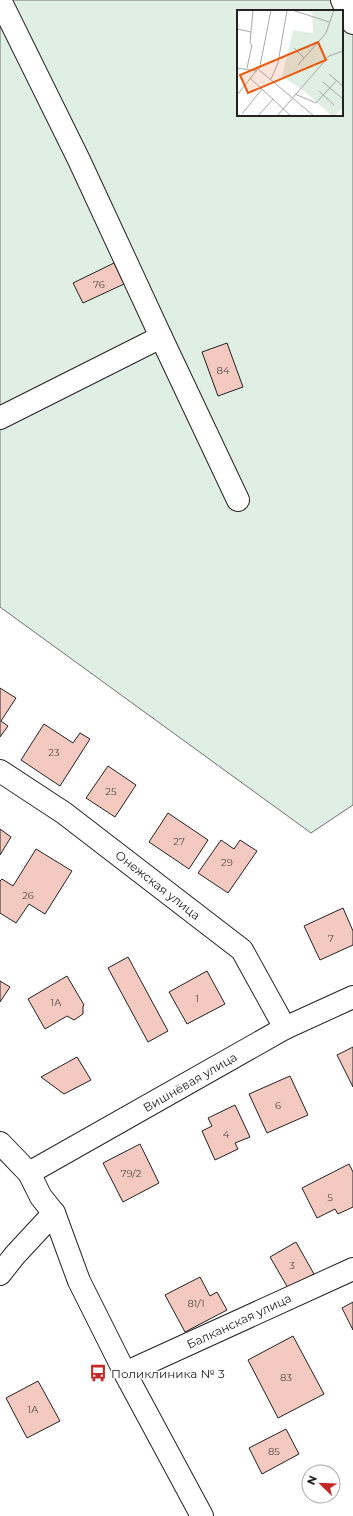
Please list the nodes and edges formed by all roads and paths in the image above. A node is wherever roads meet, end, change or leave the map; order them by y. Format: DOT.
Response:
graph roads {
  1 [pos="0,0"];
  2 [pos="342,0"];
  3 [pos="353,23"];
  4 [pos="161,337"];
  5 [pos="0,418"];
  6 [pos="238,500"];
  7 [pos="0,770"];
  8 [pos="353,997"];
  9 [pos="285,1028"];
  10 [pos="0,1143"];
  11 [pos="29,1173"];
  12 [pos="54,1213"];
  13 [pos="353,1269"];
  14 [pos="0,1274"];
  15 [pos="125,1373"];
  16 [pos="202,1516"];
  1 -- 4 [label="street"];
  2 -- 3 [label="street"];
  4 -- 5 [label="street"];
  4 -- 6 [label="street"];
  7 -- 9 [label="street, Онежская улица"];
  8 -- 9 [label="street, Вишнёвая улица"];
  9 -- 11 [label="street, Вишнёвая улица"];
  10 -- 11 [label="street"];
  11 -- 12 [label="street"];
  12 -- 14 [label="street"];
  12 -- 15 [label="street"];
  13 -- 15 [label="street, Балканская улица"];
  15 -- 16 [label="street"];
}
